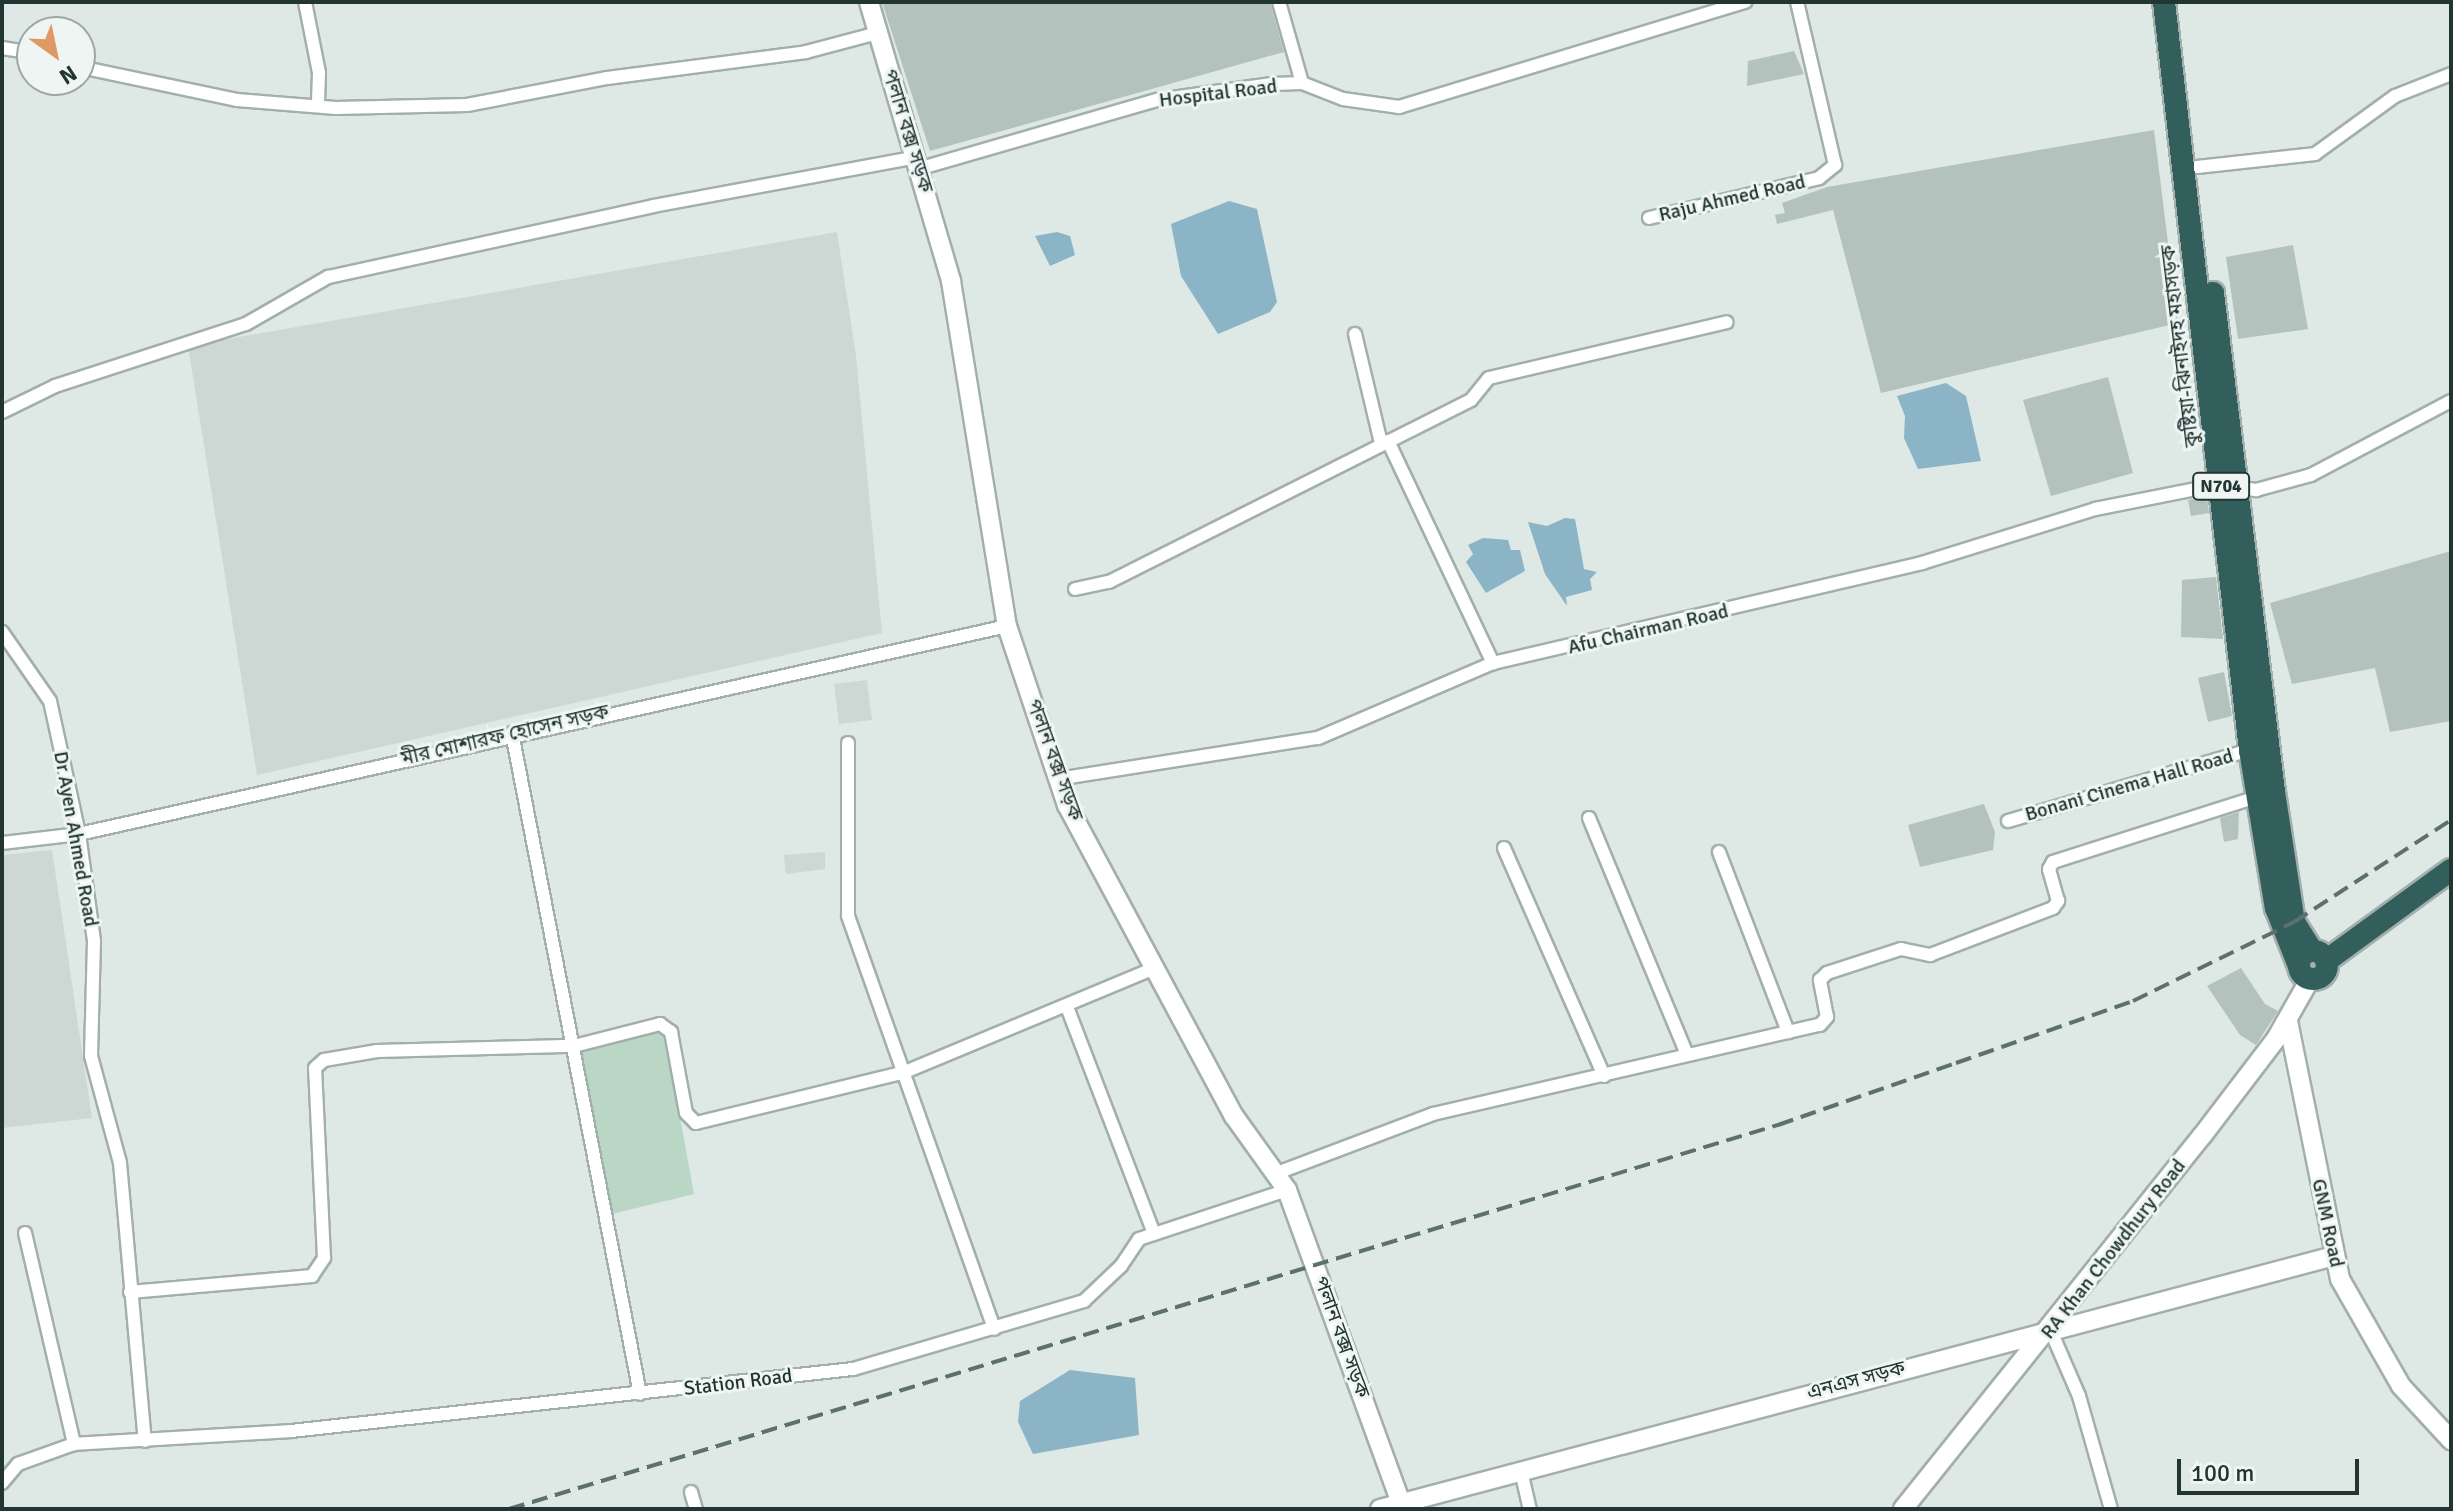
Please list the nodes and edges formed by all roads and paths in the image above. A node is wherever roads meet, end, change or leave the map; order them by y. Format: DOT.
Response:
graph roads {
  1 [pos="305,2"];
  2 [pos="869,2"];
  3 [pos="1279,2"];
  4 [pos="1745,2"];
  5 [pos="1797,2"];
  6 [pos="2164,2"];
  7 [pos="2176,2"];
  8 [pos="1704,9"];
  9 [pos="878,33"];
  10 [pos="2175,44"];
  11 [pos="96,70"];
  12 [pos="2451,74"];
  13 [pos="1302,83"];
  14 [pos="318,106"];
  15 [pos="920,163"];
  16 [pos="2197,167"];
  17 [pos="1649,218"];
  18 [pos="1727,322"];
  19 [pos="1355,334"];
  20 [pos="2451,401"];
  21 [pos="2,412"];
  22 [pos="1384,442"];
  23 [pos="2231,486"];
  24 [pos="1075,589"];
  25 [pos="1007,626"];
  26 [pos="2,632"];
  27 [pos="1493,663"];
  28 [pos="2252,682"];
  29 [pos="512,733"];
  30 [pos="848,743"];
  31 [pos="2250,750"];
  32 [pos="1058,779"];
  33 [pos="2257,797"];
  34 [pos="1589,818"];
  35 [pos="2008,821"];
  36 [pos="79,834"];
  37 [pos="2273,837"];
  38 [pos="2,843"];
  39 [pos="1504,848"];
  40 [pos="1719,852"];
  41 [pos="2451,870"];
  42 [pos="2312,964"];
  43 [pos="1155,968"];
  44 [pos="1067,1007"];
  45 [pos="2288,1021"];
  46 [pos="1788,1032"];
  47 [pos="574,1046"];
  48 [pos="1687,1055"];
  49 [pos="905,1072"];
  50 [pos="1604,1076"];
  51 [pos="1277,1173"];
  52 [pos="1287,1190"];
  53 [pos="25,1233"];
  54 [pos="1154,1234"];
  55 [pos="2334,1256"];
  56 [pos="130,1292"];
  57 [pos="994,1329"];
  58 [pos="2050,1329"];
  59 [pos="640,1394"];
  60 [pos="2451,1440"];
  61 [pos="145,1441"];
  62 [pos="74,1444"];
  63 [pos="1521,1471"];
  64 [pos="2,1483"];
  65 [pos="691,1492"];
  66 [pos="1402,1506"];
  67 [pos="696,1509"];
  68 [pos="1380,1509"];
  69 [pos="1530,1509"];
  70 [pos="1903,1509"];
  71 [pos="2111,1509"];
  1 -- 14 [label="street"];
  2 -- 9 [label="main road, পলান বক্স সড়ক"];
  3 -- 13 [label="street"];
  4 -- 8 [label="street, Hospital Road"];
  5 -- 17 [label="street, Raju Ahmed Road"];
  6 -- 10 [label="highway, কুষ্টিয়া-ঝিনাইদহ মহাসড়ক / N704"];
  7 -- 10 [label="highway, কুষ্টিয়া-ঝিনাইদহ মহাসড়ক / N704"];
  8 -- 13 [label="street, Hospital Road"];
  9 -- 14 [label="street"];
  9 -- 15 [label="main road, পলান বক্স সড়ক"];
  10 -- 16 [label="highway, কুষ্টিয়া-ঝিনাইদহ মহাসড়ক / N704"];
  10 -- 23 [label="highway, কুষ্টিয়া-ঝিনাইদহ মহাসড়ক / N704"];
  11 -- 14 [label="street"];
  12 -- 16 [label="street"];
  13 -- 15 [label="street, Hospital Road"];
  15 -- 21 [label="street, Hospital Road"];
  15 -- 25 [label="main road, পলান বক্স সড়ক"];
  16 -- 23 [label="highway, কুষ্টিয়া-ঝিনাইদহ মহাসড়ক / N704"];
  18 -- 22 [label="street"];
  19 -- 22 [label="street"];
  20 -- 23 [label="street, Afu Chairman Road"];
  22 -- 24 [label="street"];
  22 -- 27 [label="street"];
  23 -- 27 [label="street, Afu Chairman Road"];
  23 -- 28 [label="highway, কুষ্টিয়া-ঝিনাইদহ মহাসড়ক / N704"];
  25 -- 29 [label="street, মীর মোশারফ হোসেন সড়ক"];
  25 -- 32 [label="main road, পলান বক্স সড়ক"];
  26 -- 36 [label="street, Dr Ayen Ahmed Road"];
  27 -- 32 [label="street, Afu Chairman Road"];
  28 -- 31 [label="highway, কুষ্টিয়া-ঝিনাইদহ মহাসড়ক / N704"];
  28 -- 37 [label="highway, কুষ্টিয়া-ঝিনাইদহ মহাসড়ক / N704"];
  29 -- 36 [label="street, মীর মোশারফ হোসেন সড়ক"];
  29 -- 47 [label="street"];
  30 -- 49 [label="street"];
  31 -- 33 [label="highway, কুষ্টিয়া-ঝিনাইদহ মহাসড়ক / N704"];
  31 -- 35 [label="street, Bonani Cinema Hall Road"];
  32 -- 43 [label="main road, পলান বক্স সড়ক"];
  33 -- 37 [label="highway, কুষ্টিয়া-ঝিনাইদহ মহাসড়ক / N704"];
  33 -- 46 [label="street"];
  34 -- 48 [label="street"];
  36 -- 38 [label="street, মীর মোশারফ হোসেন সড়ক"];
  36 -- 56 [label="street, Dr Ayen Ahmed Road"];
  37 -- 42 [label="highway, কুষ্টিয়া-ঝিনাইদহ মহাসড়ক / N704"];
  39 -- 50 [label="street"];
  40 -- 46 [label="street"];
  41 -- 42 [label="highway"];
  42 -- 45 [label="main road, RA Khan Chowdhury Road"];
  43 -- 44 [label="street"];
  43 -- 51 [label="main road, পলান বক্স সড়ক"];
  44 -- 49 [label="street"];
  44 -- 54 [label="street"];
  45 -- 55 [label="main road, GNM Road"];
  45 -- 58 [label="main road, RA Khan Chowdhury Road"];
  46 -- 48 [label="street"];
  47 -- 49 [label="street"];
  47 -- 56 [label="street"];
  47 -- 59 [label="street"];
  48 -- 50 [label="street"];
  49 -- 57 [label="street"];
  50 -- 51 [label="street"];
  51 -- 52 [label="main road, পলান বক্স সড়ক"];
  52 -- 54 [label="street, Station Road"];
  52 -- 66 [label="main road, পলান বক্স সড়ক"];
  53 -- 62 [label="street"];
  54 -- 57 [label="street, Station Road"];
  55 -- 58 [label="main road, এনএস সড়ক"];
  55 -- 60 [label="main road, GNM Road"];
  56 -- 61 [label="street, Dr Ayen Ahmed Road"];
  57 -- 59 [label="street, Station Road"];
  58 -- 63 [label="main road, এনএস সড়ক"];
  58 -- 70 [label="main road, RA Khan Chowdhury Road"];
  58 -- 71 [label="street"];
  59 -- 61 [label="street, Station Road"];
  61 -- 62 [label="street, Station Road"];
  62 -- 64 [label="street, Station Road"];
  63 -- 66 [label="main road, এনএস সড়ক"];
  63 -- 69 [label="street"];
  65 -- 67 [label="street"];
  66 -- 68 [label="main road, এনএস সড়ক"];
}
